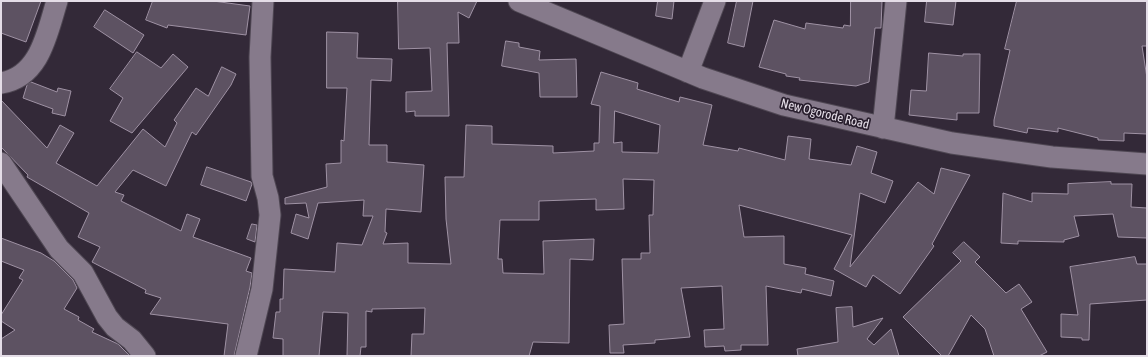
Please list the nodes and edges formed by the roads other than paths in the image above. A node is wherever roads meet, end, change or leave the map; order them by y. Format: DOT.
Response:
graph roads {
  1 [pos="57,1"];
  2 [pos="263,1"];
  3 [pos="519,1"];
  4 [pos="715,1"];
  5 [pos="896,1"];
  6 [pos="688,72"];
  7 [pos="1,83"];
  8 [pos="883,128"];
  9 [pos="1,163"];
  10 [pos="1147,164"];
  11 [pos="145,356"];
  12 [pos="246,356"];
  1 -- 7 [label="street"];
  2 -- 12 [label="street"];
  3 -- 6 [label="street, New Ogorode Road"];
  4 -- 6 [label="street"];
  5 -- 8 [label="street"];
  6 -- 8 [label="street, New Ogorode Road"];
  8 -- 10 [label="street, New Ogorode Road"];
  9 -- 11 [label="street"];
}
